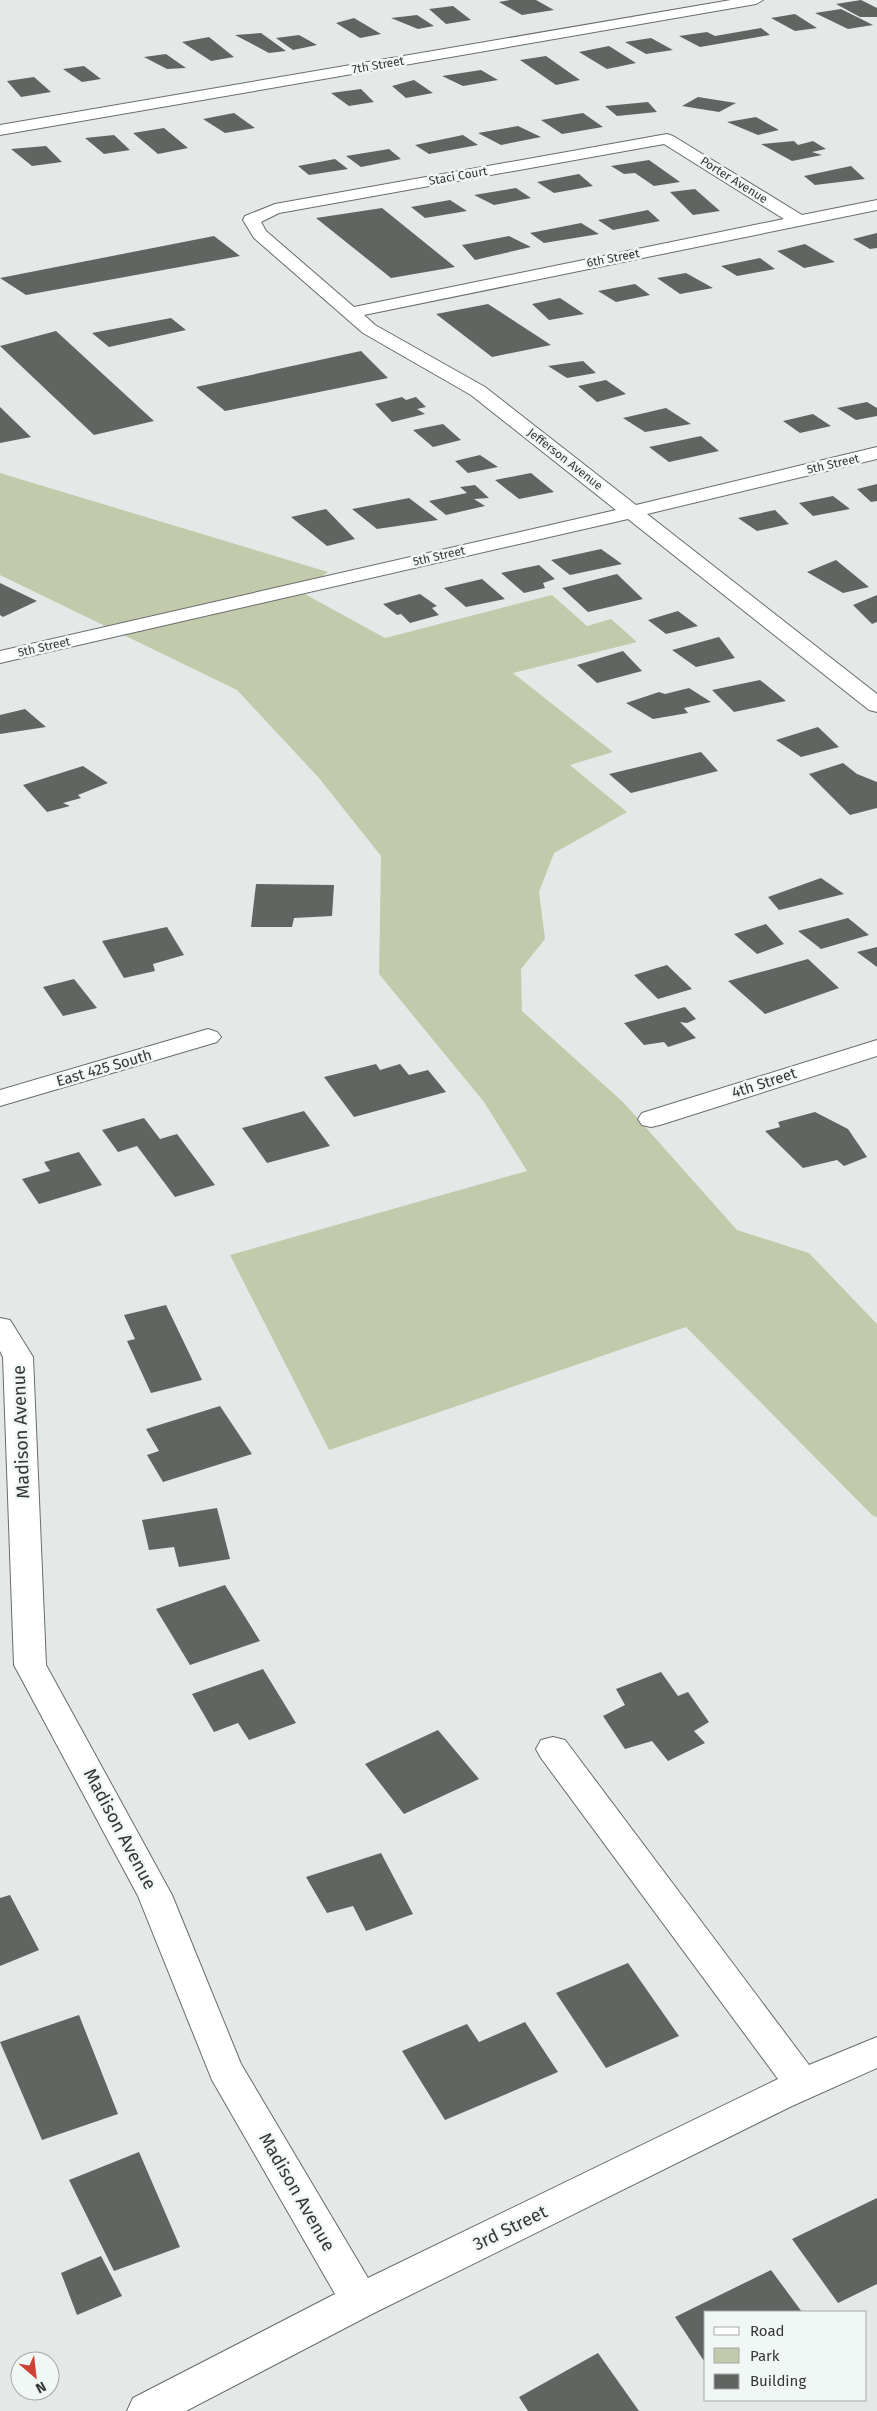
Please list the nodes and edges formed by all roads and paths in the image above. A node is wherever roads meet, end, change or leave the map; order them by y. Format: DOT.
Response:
graph roads {
  1 [pos="756,0"];
  2 [pos="0,130"];
  3 [pos="668,138"];
  4 [pos="877,205"];
  5 [pos="251,220"];
  6 [pos="801,222"];
  7 [pos="349,313"];
  8 [pos="877,453"];
  9 [pos="632,512"];
  10 [pos="0,657"];
  11 [pos="877,705"];
  12 [pos="208,1037"];
  13 [pos="877,1048"];
  14 [pos="0,1098"];
  15 [pos="651,1119"];
  16 [pos="0,1327"];
  17 [pos="553,1749"];
  18 [pos="877,2052"];
  19 [pos="803,2084"];
  20 [pos="360,2301"];
  21 [pos="147,2411"];
  1 -- 2 [label="street, 7th Street"];
  3 -- 5 [label="street, Staci Court"];
  3 -- 6 [label="street, Porter Avenue"];
  4 -- 6 [label="street, 6th Street"];
  5 -- 7 [label="street, Jefferson Avenue"];
  6 -- 7 [label="street, 6th Street"];
  7 -- 9 [label="street, Jefferson Avenue"];
  8 -- 9 [label="street, 5th Street"];
  9 -- 10 [label="street, 5th Street"];
  9 -- 11 [label="street, Jefferson Avenue"];
  12 -- 14 [label="street, East 425 South"];
  13 -- 15 [label="street, 4th Street"];
  16 -- 20 [label="street, Madison Avenue"];
  17 -- 19 [label="street"];
  18 -- 19 [label="street, 3rd Street"];
  19 -- 20 [label="street, 3rd Street"];
  20 -- 21 [label="street, 3rd Street"];
}
